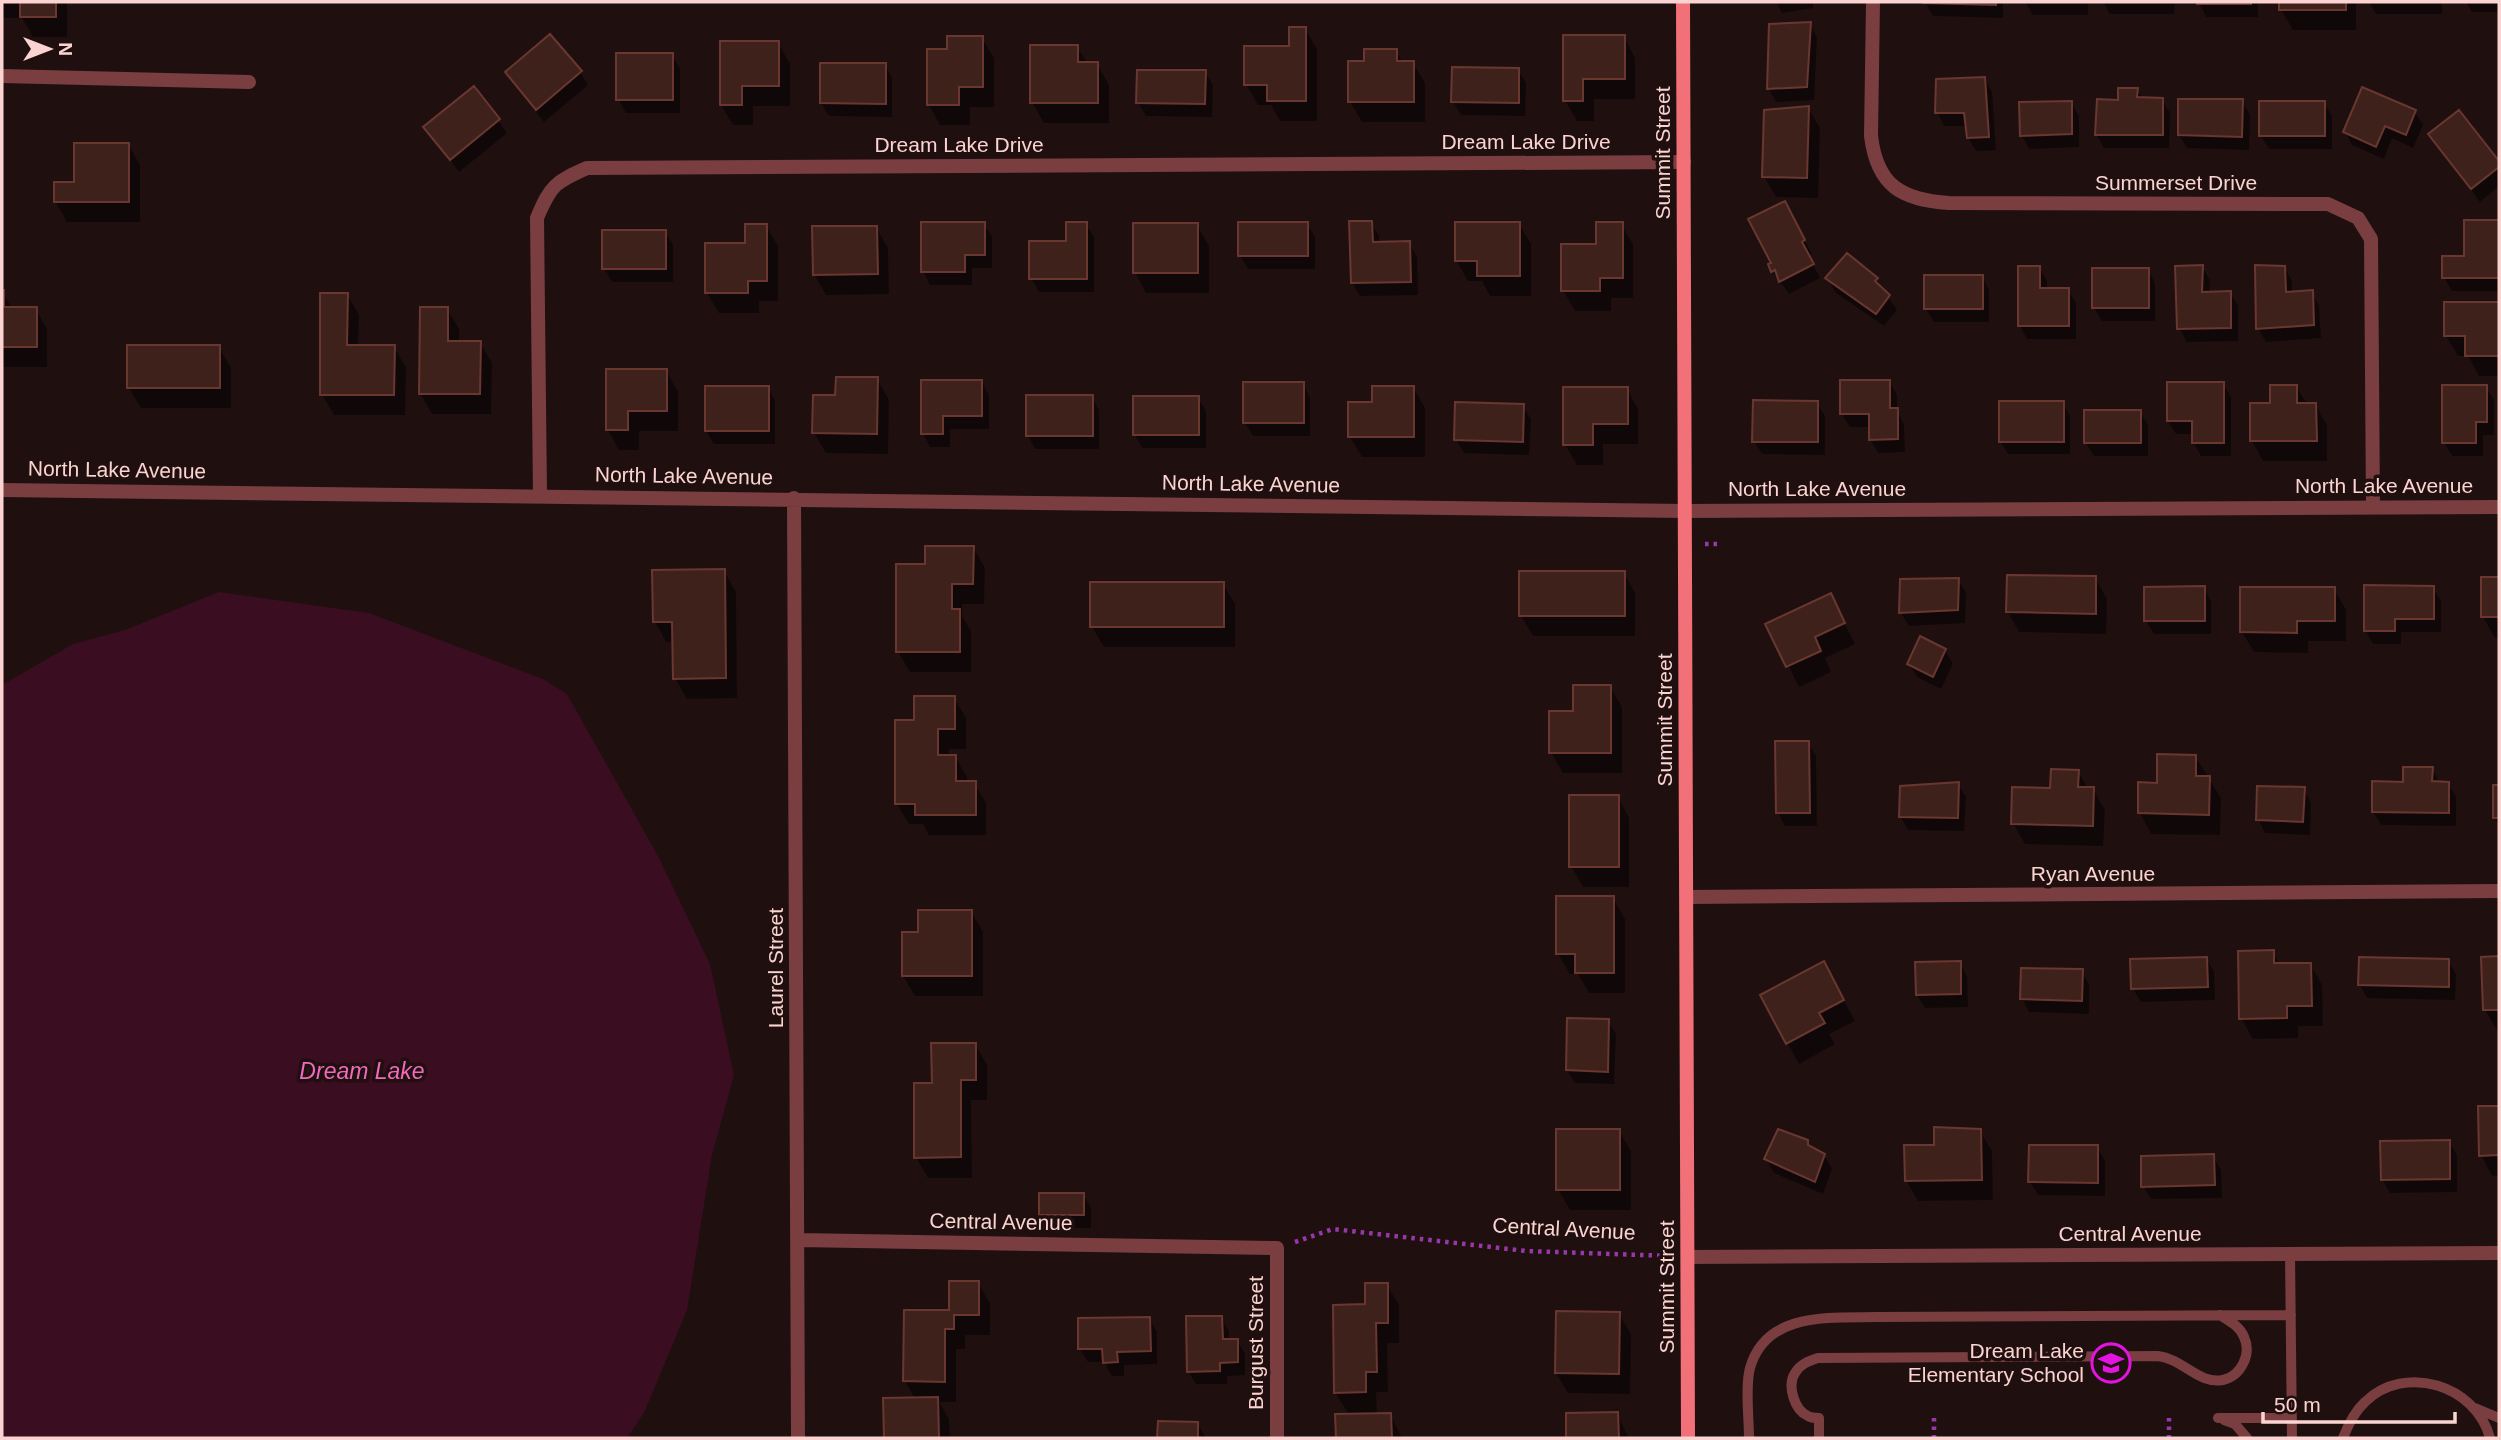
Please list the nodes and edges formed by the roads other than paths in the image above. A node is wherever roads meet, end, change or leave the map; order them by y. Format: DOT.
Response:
graph roads {
  1 [pos="1683,2"];
  2 [pos="1873,2"];
  3 [pos="2,76"];
  4 [pos="249,82"];
  5 [pos="1684,162"];
  6 [pos="2,490"];
  7 [pos="540,495"];
  8 [pos="794,498"];
  9 [pos="2499,507"];
  10 [pos="2373,508"];
  11 [pos="1685,511"];
  12 [pos="2499,891"];
  13 [pos="1687,897"];
  14 [pos="799,1240"];
  15 [pos="1277,1248"];
  16 [pos="2290,1254"];
  17 [pos="2499,1254"];
  18 [pos="1688,1257"];
  19 [pos="2219,1315"];
  20 [pos="2291,1315"];
  21 [pos="2475,1408"];
  22 [pos="2292,1418"];
  23 [pos="2499,1418"];
  24 [pos="798,1438"];
  25 [pos="1277,1438"];
  26 [pos="1688,1438"];
  27 [pos="1749,1438"];
  28 [pos="1819,1438"];
  29 [pos="2247,1438"];
  30 [pos="2292,1438"];
  31 [pos="2343,1438"];
  32 [pos="2490,1438"];
  1 -- 5 [label="street, Summit Street"];
  2 -- 10 [label="street, Summerset Drive"];
  3 -- 4 [label="street"];
  5 -- 7 [label="street, Dream Lake Drive"];
  5 -- 11 [label="street, Summit Street"];
  6 -- 7 [label="street, North Lake Avenue"];
  7 -- 8 [label="street, North Lake Avenue"];
  8 -- 11 [label="street, North Lake Avenue"];
  8 -- 14 [label="street, Laurel Street"];
  9 -- 10 [label="street, North Lake Avenue"];
  10 -- 11 [label="street, North Lake Avenue"];
  11 -- 13 [label="street, Summit Street"];
  12 -- 13 [label="street, Ryan Avenue"];
  13 -- 18 [label="street, Summit Street"];
  14 -- 15 [label="street, Central Avenue"];
  14 -- 24 [label="street, Laurel Street"];
  15 -- 25 [label="street, Burgust Street"];
  16 -- 17 [label="street, Central Avenue"];
  16 -- 18 [label="street, Central Avenue"];
  16 -- 20 [label="lane"];
  18 -- 26 [label="street, Summit Street"];
  19 -- 20 [label="lane"];
  19 -- 27 [label="lane"];
  19 -- 28 [label="lane"];
  20 -- 22 [label="lane"];
  21 -- 23 [label="lane"];
  21 -- 31 [label="lane"];
  21 -- 32 [label="lane"];
  22 -- 29 [label="lane"];
  22 -- 30 [label="lane"];
}
